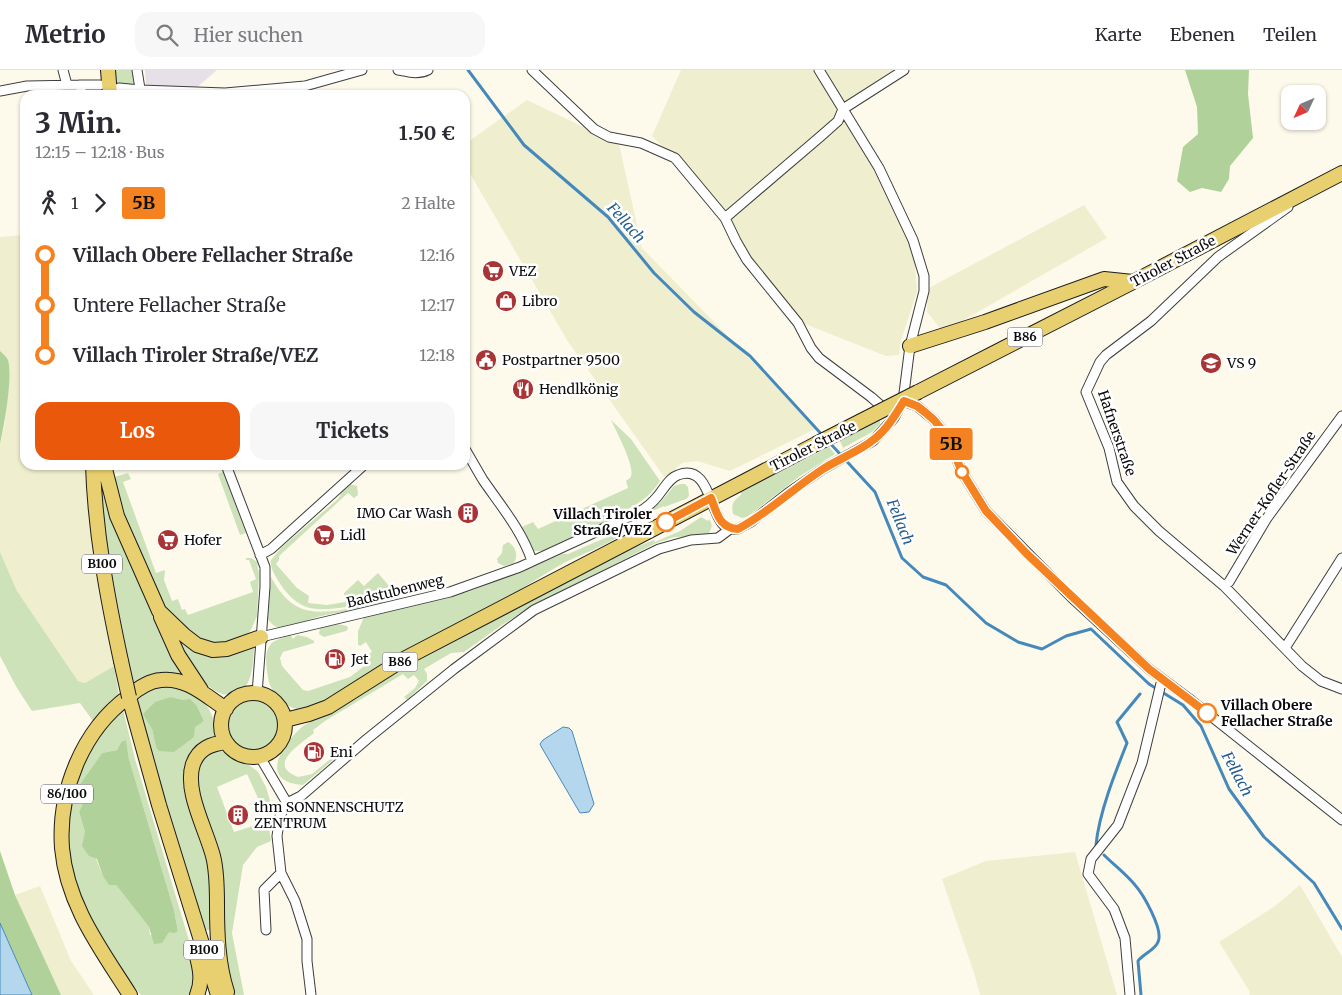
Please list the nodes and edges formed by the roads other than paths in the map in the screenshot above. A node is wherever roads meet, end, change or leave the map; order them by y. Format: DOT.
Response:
graph roads {
  1 [pos="63,70"];
  2 [pos="108,70"];
  3 [pos="137,70"];
  4 [pos="362,70"];
  5 [pos="398,70"];
  6 [pos="428,70"];
  7 [pos="532,70"];
  8 [pos="819,70"];
  9 [pos="904,70"];
  10 [pos="80,85"];
  11 [pos="67,86"];
  12 [pos="109,89"];
  13 [pos="81,90"];
  14 [pos="140,90"];
  15 [pos="259,90"];
  16 [pos="0,91"];
  17 [pos="843,109"];
  18 [pos="1342,173"];
  19 [pos="1300,194"];
  20 [pos="725,218"];
  21 [pos="1133,282"];
  22 [pos="910,346"];
  23 [pos="904,401"];
  24 [pos="1342,416"];
  25 [pos="894,418"];
  26 [pos="470,458"];
  27 [pos="93,470"];
  28 [pos="105,470"];
  29 [pos="228,470"];
  30 [pos="358,470"];
  31 [pos="711,498"];
  32 [pos="730,529"];
  33 [pos="260,555"];
  34 [pos="1342,558"];
  35 [pos="532,561"];
  36 [pos="1224,586"];
  37 [pos="159,611"];
  38 [pos="261,637"];
  39 [pos="1284,648"];
  40 [pos="1160,687"];
  41 [pos="1342,689"];
  42 [pos="201,691"];
  43 [pos="257,694"];
  44 [pos="226,709"];
  45 [pos="285,720"];
  46 [pos="226,742"];
  47 [pos="260,756"];
  48 [pos="287,803"];
  49 [pos="1342,820"];
  50 [pos="281,873"];
  51 [pos="191,906"];
  52 [pos="266,930"];
  53 [pos="119,977"];
  54 [pos="130,995"];
  55 [pos="135,995"];
  56 [pos="197,995"];
  57 [pos="218,995"];
  58 [pos="228,995"];
  59 [pos="311,995"];
  60 [pos="1130,995"];
  1 -- 11 [label="street"];
  2 -- 12 [label="main road"];
  3 -- 14 [label="street"];
  4 -- 15 [label="street"];
  5 -- 6 [label="street"];
  7 -- 20 [label="street"];
  8 -- 17 [label="street"];
  9 -- 17 [label="street"];
  10 -- 11 [label="street"];
  10 -- 12 [label="street"];
  10 -- 13 [label="street"];
  11 -- 16 [label="street"];
  17 -- 20 [label="street"];
  17 -- 22 [label="street"];
  18 -- 19 [label="main road, Tiroler Straße / B86"];
  19 -- 21 [label="main road, Tiroler Straße / B86"];
  19 -- 36 [label="street, Hafnerstraße"];
  20 -- 25 [label="street"];
  21 -- 22 [label="main road"];
  21 -- 31 [label="main road, Tiroler Straße / B86, bridge"];
  22 -- 23 [label="street"];
  23 -- 25 [label="street"];
  23 -- 40 [label="street"];
  24 -- 36 [label="street, Werner-Kofler-Straße"];
  25 -- 32 [label="street"];
  26 -- 35 [label="street"];
  27 -- 51 [label="main road, B100, bridge"];
  28 -- 37 [label="main road"];
  29 -- 33 [label="street"];
  30 -- 33 [label="street"];
  31 -- 32 [label="street"];
  31 -- 35 [label="street, Badstubenweg"];
  31 -- 45 [label="main road, Tiroler Straße / B86"];
  32 -- 48 [label="street"];
  33 -- 38 [label="street"];
  34 -- 39 [label="street"];
  35 -- 38 [label="street, Badstubenweg"];
  36 -- 39 [label="street, Hafnerstraße"];
  37 -- 38 [label="main road"];
  37 -- 42 [label="main road, 86/100"];
  38 -- 43 [label="street"];
  39 -- 41 [label="street, Hafnerstraße"];
  40 -- 49 [label="street"];
  40 -- 60 [label="street"];
  42 -- 44 [label="main road, 86/100"];
  42 -- 53 [label="main road, 86/100"];
  43 -- 44 [label="main road"];
  43 -- 45 [label="main road"];
  44 -- 46 [label="main road"];
  45 -- 47 [label="main road"];
  46 -- 47 [label="main road"];
  46 -- 58 [label="main road"];
  47 -- 48 [label="street"];
  48 -- 50 [label="street"];
  50 -- 52 [label="street"];
  50 -- 59 [label="street"];
  51 -- 56 [label="main road"];
  51 -- 57 [label="main road, B100"];
  53 -- 54 [label="main road, 86/100"];
  53 -- 55 [label="main road, 86/100"];
}
